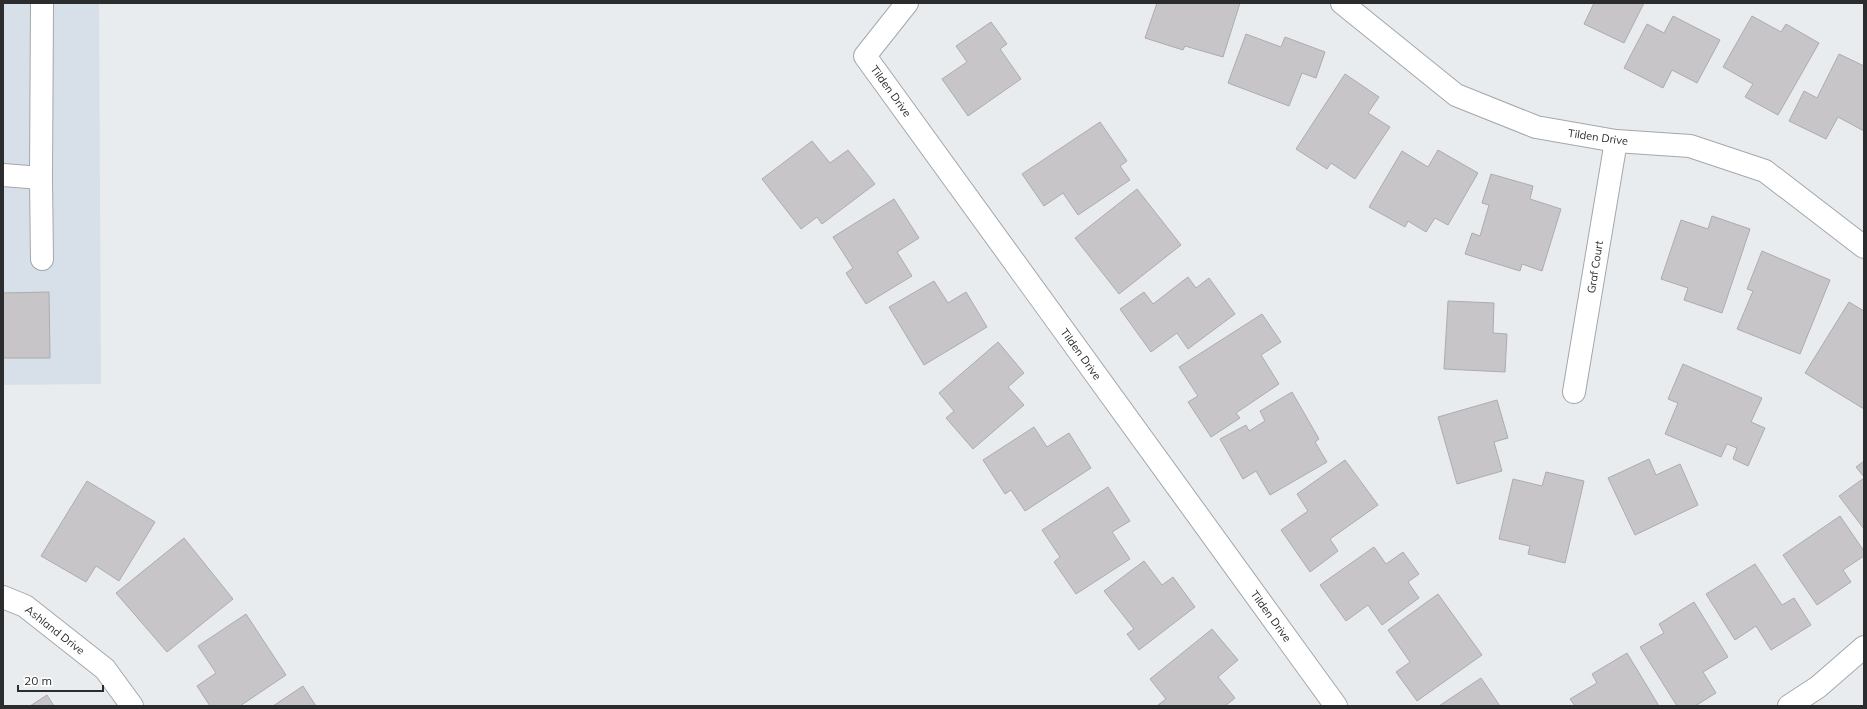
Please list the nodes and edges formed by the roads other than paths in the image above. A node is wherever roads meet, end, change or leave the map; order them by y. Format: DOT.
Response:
graph roads {
  1 [pos="42,3"];
  2 [pos="907,3"];
  3 [pos="1342,3"];
  4 [pos="1616,141"];
  5 [pos="3,175"];
  6 [pos="41,178"];
  7 [pos="1864,247"];
  8 [pos="42,259"];
  9 [pos="1574,392"];
  10 [pos="3,597"];
  11 [pos="1864,647"];
  12 [pos="132,706"];
  13 [pos="1336,706"];
  14 [pos="1789,706"];
  1 -- 6 [label="street"];
  2 -- 13 [label="street, Tilden Drive"];
  3 -- 4 [label="street, Tilden Drive"];
  4 -- 7 [label="street, Tilden Drive"];
  4 -- 9 [label="street, Graf Court"];
  5 -- 6 [label="street"];
  6 -- 8 [label="street"];
  10 -- 12 [label="street, Ashland Drive"];
  11 -- 14 [label="street"];
}
